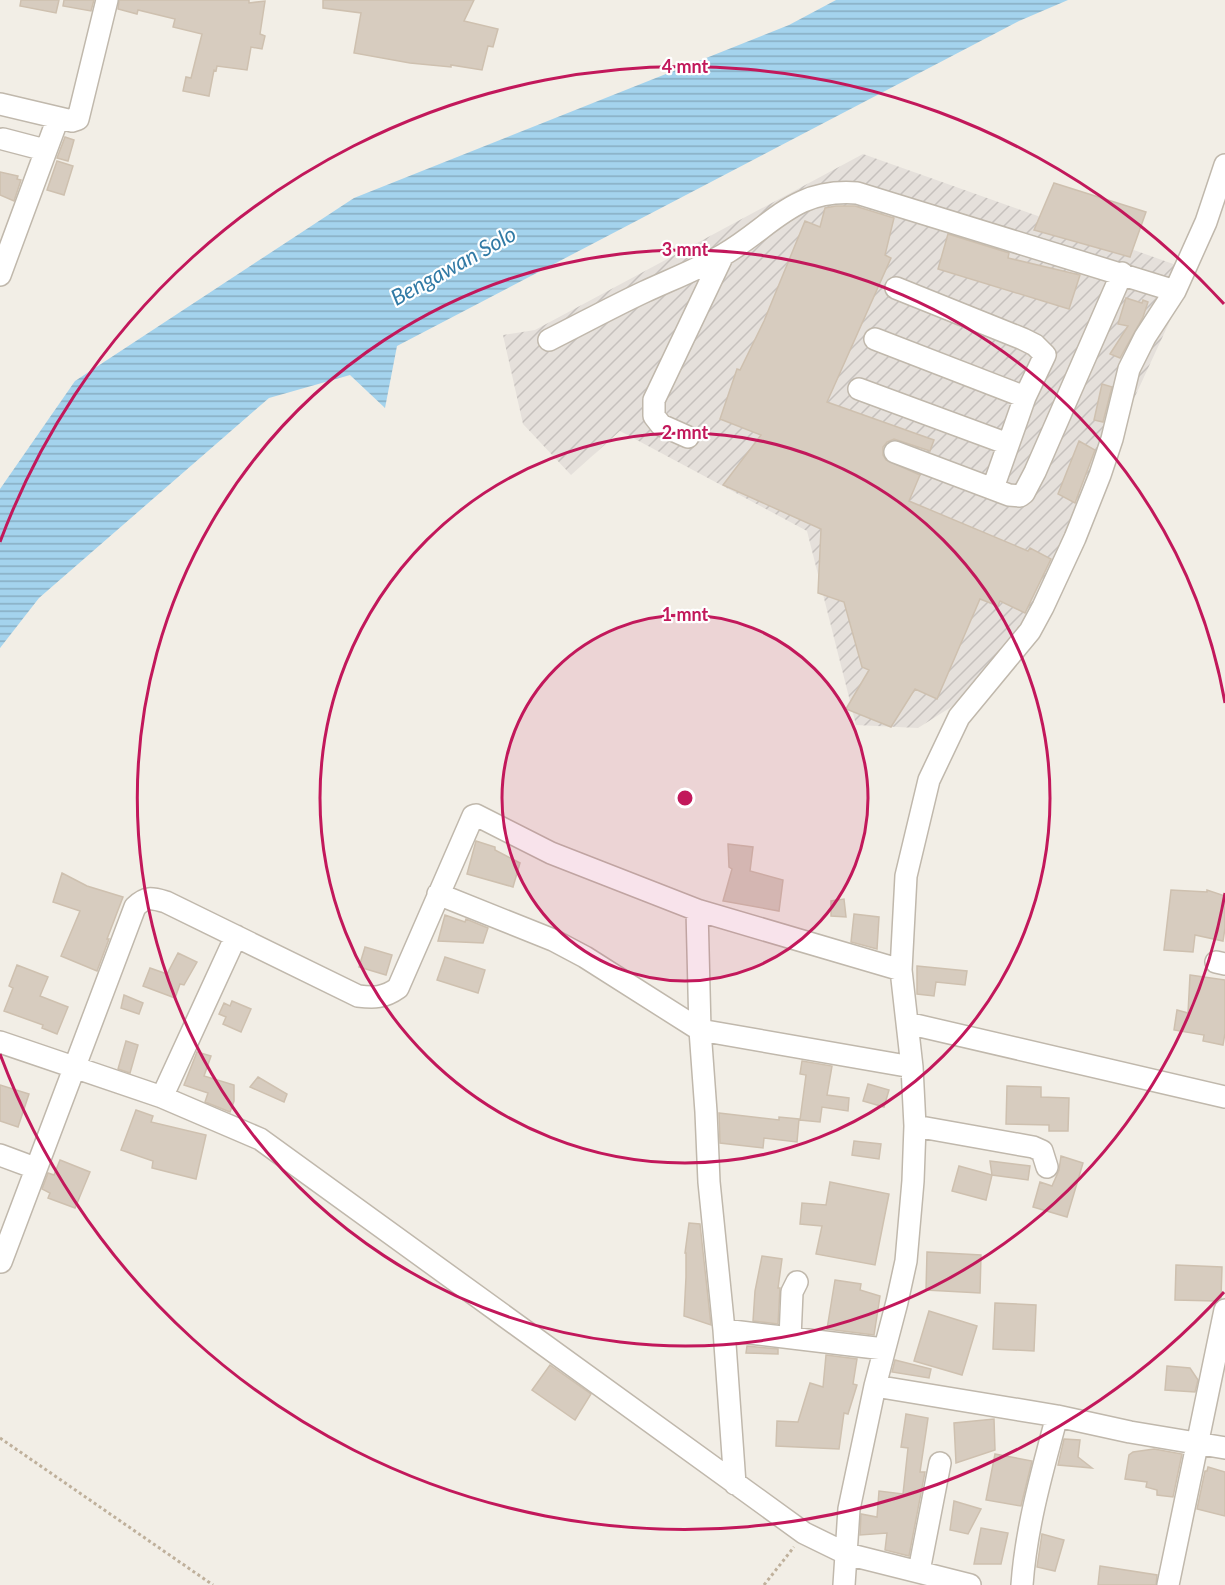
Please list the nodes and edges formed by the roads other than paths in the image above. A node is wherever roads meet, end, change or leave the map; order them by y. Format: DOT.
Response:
graph roads {
  1 [pos="108,0"];
  2 [pos="0,104"];
  3 [pos="58,118"];
  4 [pos="3,139"];
  5 [pos="45,150"];
  6 [pos="1225,165"];
  7 [pos="723,255"];
  8 [pos="2,262"];
  9 [pos="1122,273"];
  10 [pos="896,288"];
  11 [pos="1175,291"];
  12 [pos="875,339"];
  13 [pos="549,340"];
  14 [pos="859,389"];
  15 [pos="1025,397"];
  16 [pos="688,437"];
  17 [pos="1008,444"];
  18 [pos="895,452"];
  19 [pos="993,488"];
  20 [pos="438,894"];
  21 [pos="697,910"];
  22 [pos="236,936"];
  23 [pos="901,970"];
  24 [pos="907,1023"];
  25 [pos="700,1030"];
  26 [pos="0,1042"];
  27 [pos="73,1067"];
  28 [pos="912,1067"];
  29 [pos="162,1097"];
  30 [pos="1225,1097"];
  31 [pos="915,1126"];
  32 [pos="0,1155"];
  33 [pos="1047,1167"];
  34 [pos="35,1168"];
  35 [pos="1,1262"];
  36 [pos="797,1282"];
  37 [pos="1225,1310"];
  38 [pos="724,1330"];
  39 [pos="790,1338"];
  40 [pos="885,1349"];
  41 [pos="875,1386"];
  42 [pos="1057,1416"];
  43 [pos="1198,1443"];
  44 [pos="1225,1448"];
  45 [pos="940,1463"];
  46 [pos="735,1484"];
  47 [pos="847,1554"];
  48 [pos="924,1577"];
  49 [pos="844,1585"];
  50 [pos="970,1585"];
  51 [pos="1022,1585"];
  52 [pos="1168,1585"];
  1 -- 3 [label="street"];
  2 -- 3 [label="street"];
  3 -- 5 [label="street"];
  4 -- 5 [label="street"];
  5 -- 8 [label="street"];
  6 -- 11 [label="street"];
  7 -- 9 [label="street"];
  7 -- 13 [label="street"];
  7 -- 16 [label="street"];
  9 -- 11 [label="street"];
  9 -- 19 [label="street"];
  10 -- 15 [label="street"];
  11 -- 23 [label="street"];
  12 -- 15 [label="street"];
  14 -- 17 [label="street"];
  15 -- 17 [label="street"];
  17 -- 19 [label="street"];
  18 -- 19 [label="street"];
  20 -- 21 [label="street"];
  20 -- 22 [label="street"];
  20 -- 25 [label="street"];
  21 -- 23 [label="street"];
  21 -- 25 [label="street"];
  22 -- 27 [label="street"];
  22 -- 29 [label="street"];
  23 -- 24 [label="street"];
  24 -- 28 [label="street"];
  24 -- 30 [label="street"];
  25 -- 28 [label="street"];
  25 -- 38 [label="street"];
  26 -- 27 [label="street"];
  27 -- 29 [label="street"];
  27 -- 34 [label="street"];
  28 -- 31 [label="street"];
  29 -- 46 [label="street"];
  31 -- 33 [label="street"];
  31 -- 40 [label="street"];
  32 -- 34 [label="street"];
  34 -- 35 [label="street"];
  36 -- 39 [label="street"];
  37 -- 43 [label="street"];
  38 -- 39 [label="street"];
  38 -- 46 [label="street"];
  39 -- 40 [label="street"];
  40 -- 41 [label="street"];
  41 -- 42 [label="street"];
  41 -- 47 [label="street"];
  42 -- 43 [label="street"];
  42 -- 51 [label="street"];
  43 -- 44 [label="street"];
  43 -- 52 [label="street"];
  45 -- 48 [label="street"];
  46 -- 47 [label="street"];
  47 -- 48 [label="street"];
  47 -- 49 [label="street"];
  48 -- 50 [label="street"];
}
